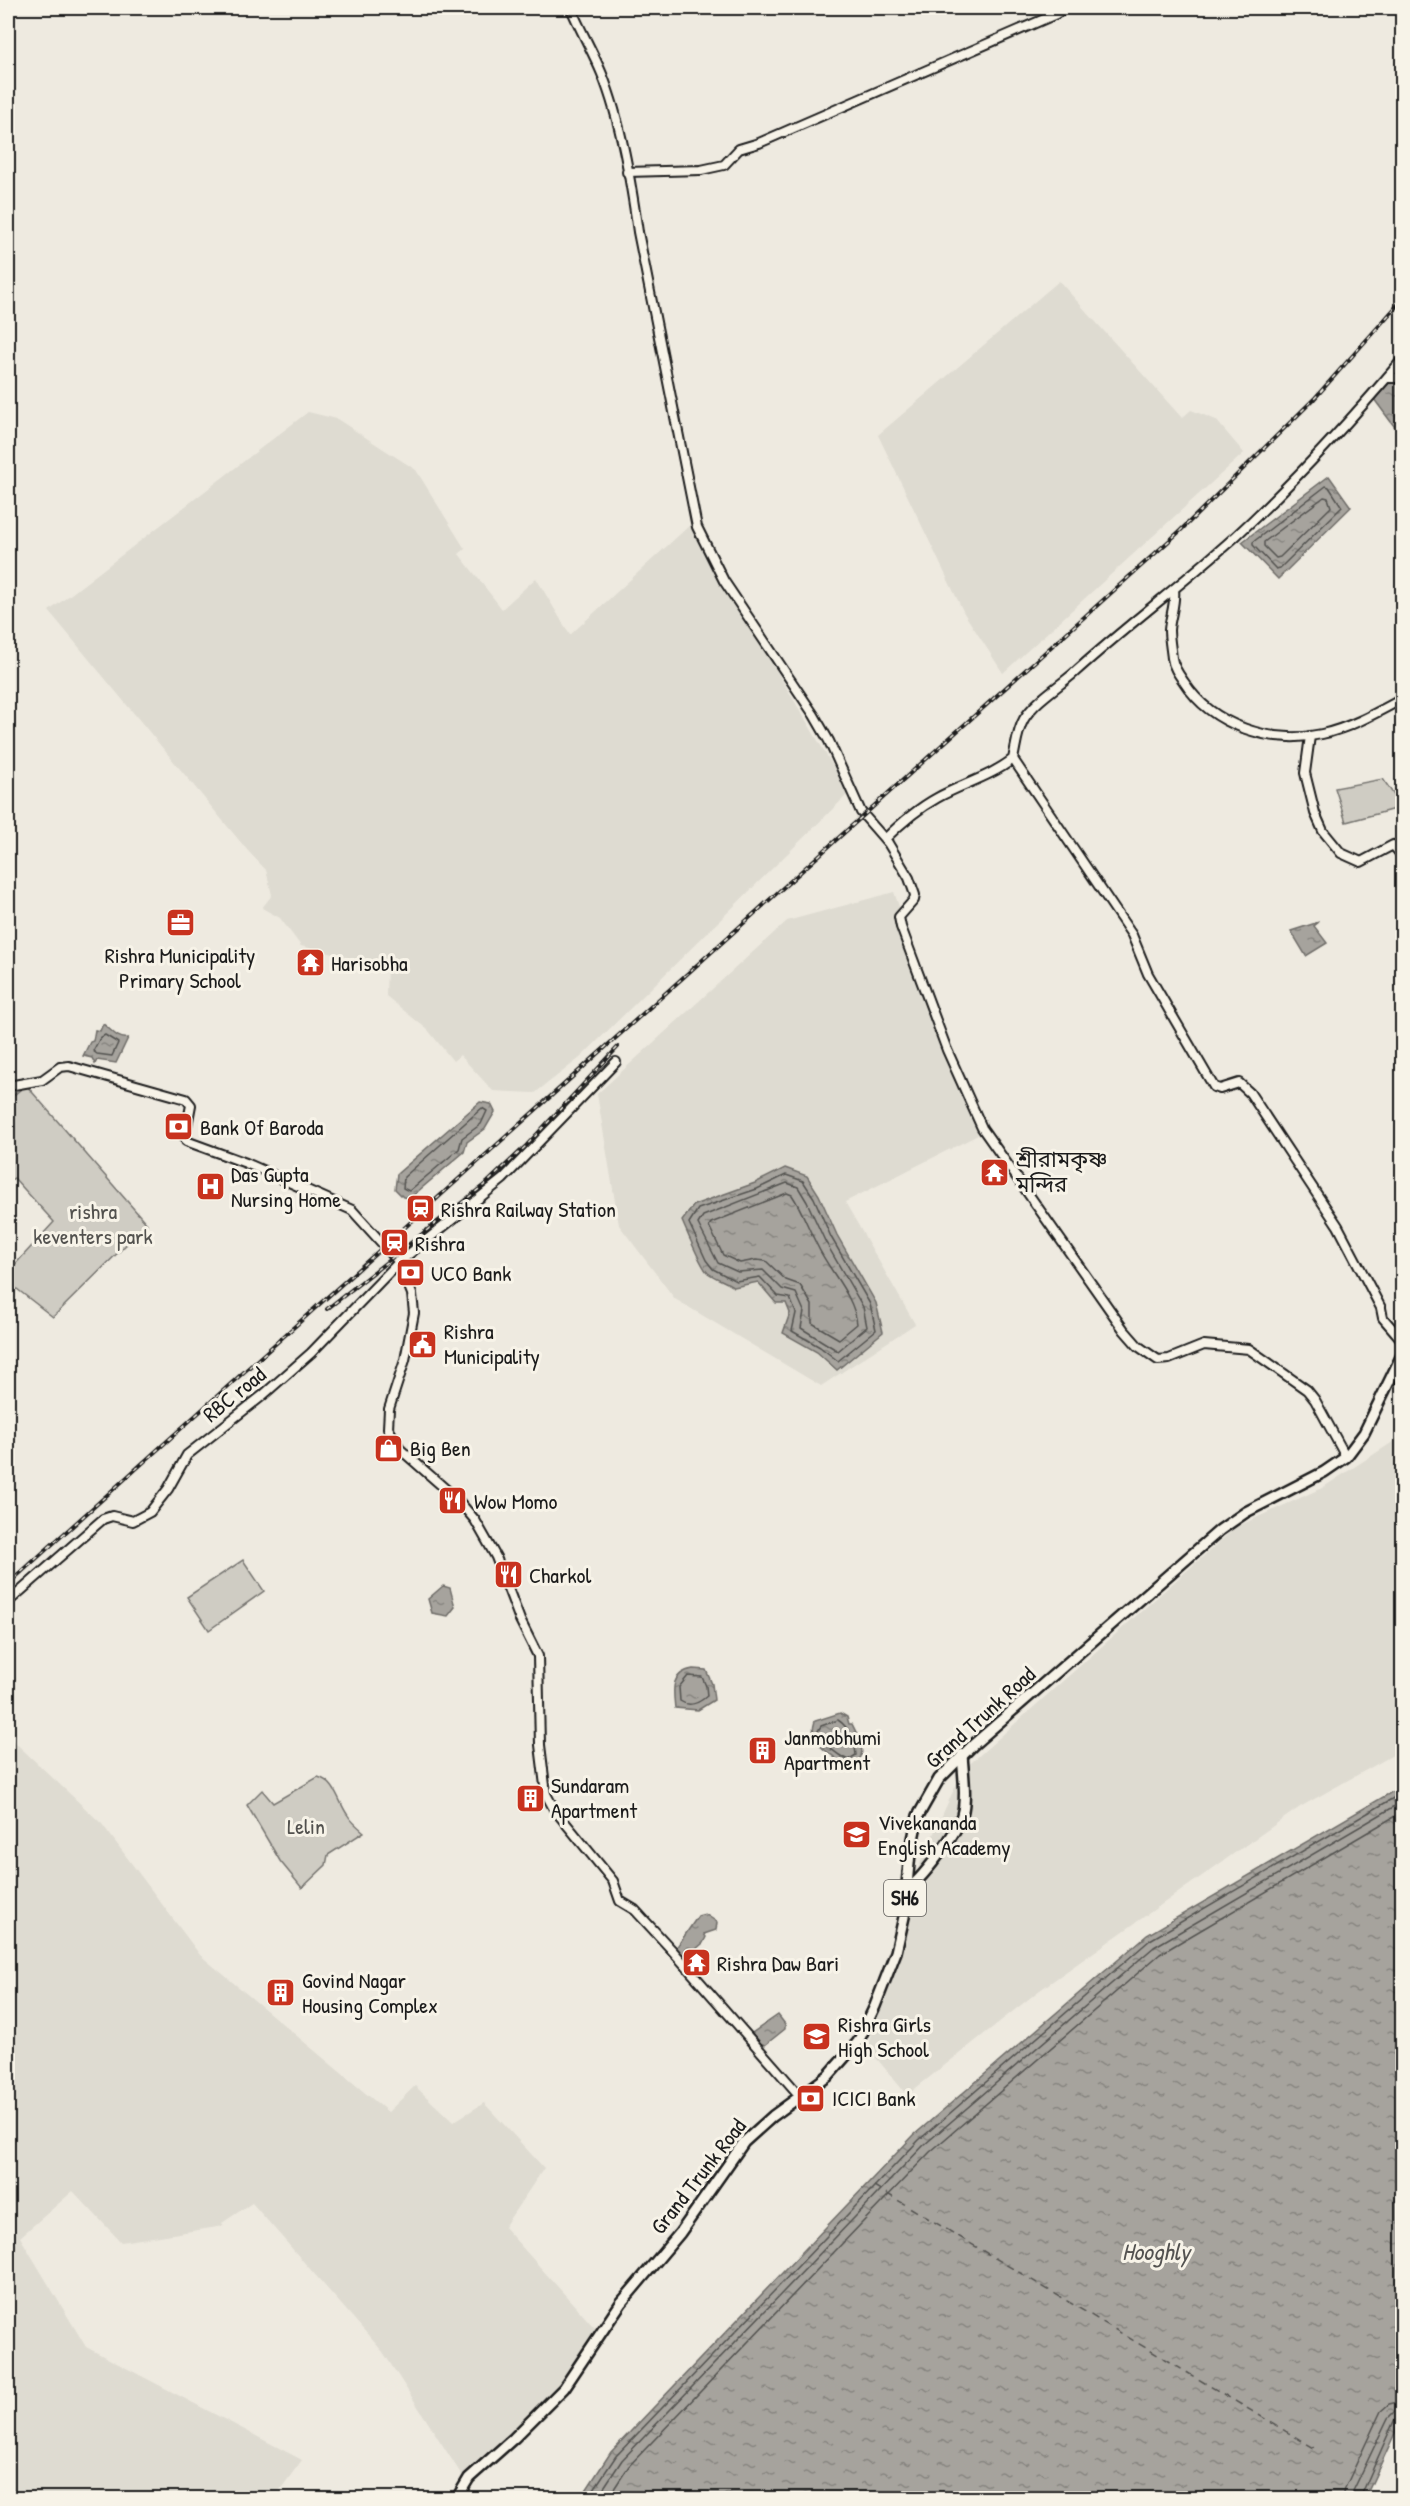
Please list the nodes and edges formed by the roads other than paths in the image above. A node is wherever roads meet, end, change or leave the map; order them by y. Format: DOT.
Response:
graph roads {
  1 [pos="571,8"];
  2 [pos="1065,8"];
  3 [pos="627,172"];
  4 [pos="1402,360"];
  5 [pos="1388,378"];
  6 [pos="1402,378"];
  7 [pos="1174,589"];
  8 [pos="1402,699"];
  9 [pos="1310,736"];
  10 [pos="1013,759"];
  11 [pos="885,839"];
  12 [pos="1402,856"];
  13 [pos="616,1062"];
  14 [pos="8,1086"];
  15 [pos="399,1262"];
  16 [pos="1402,1340"];
  17 [pos="1402,1355"];
  18 [pos="1346,1457"];
  19 [pos="8,1602"];
  20 [pos="962,1754"];
  21 [pos="906,1890"];
  22 [pos="801,2097"];
  23 [pos="457,2499"];
  1 -- 3 [label="street"];
  2 -- 3 [label="street"];
  3 -- 11 [label="street"];
  4 -- 5 [label="street"];
  5 -- 6 [label="street"];
  5 -- 7 [label="street"];
  7 -- 9 [label="street"];
  7 -- 10 [label="street"];
  8 -- 9 [label="street"];
  9 -- 12 [label="street"];
  10 -- 11 [label="street"];
  10 -- 16 [label="street"];
  11 -- 18 [label="street"];
  13 -- 15 [label="street, RBC road"];
  14 -- 15 [label="street"];
  15 -- 19 [label="street, RBC road"];
  15 -- 22 [label="street"];
  17 -- 18 [label="main road, Grand Trunk Road / SH6"];
  18 -- 20 [label="main road, Grand Trunk Road / SH6"];
  20 -- 21 [label="main road, Grand Trunk Road / SH6"];
  20 -- 21 [label="main road, Grand Trunk Road"];
  21 -- 22 [label="main road, Grand Trunk Road / SH6"];
  22 -- 23 [label="main road, Grand Trunk Road / SH6"];
}
